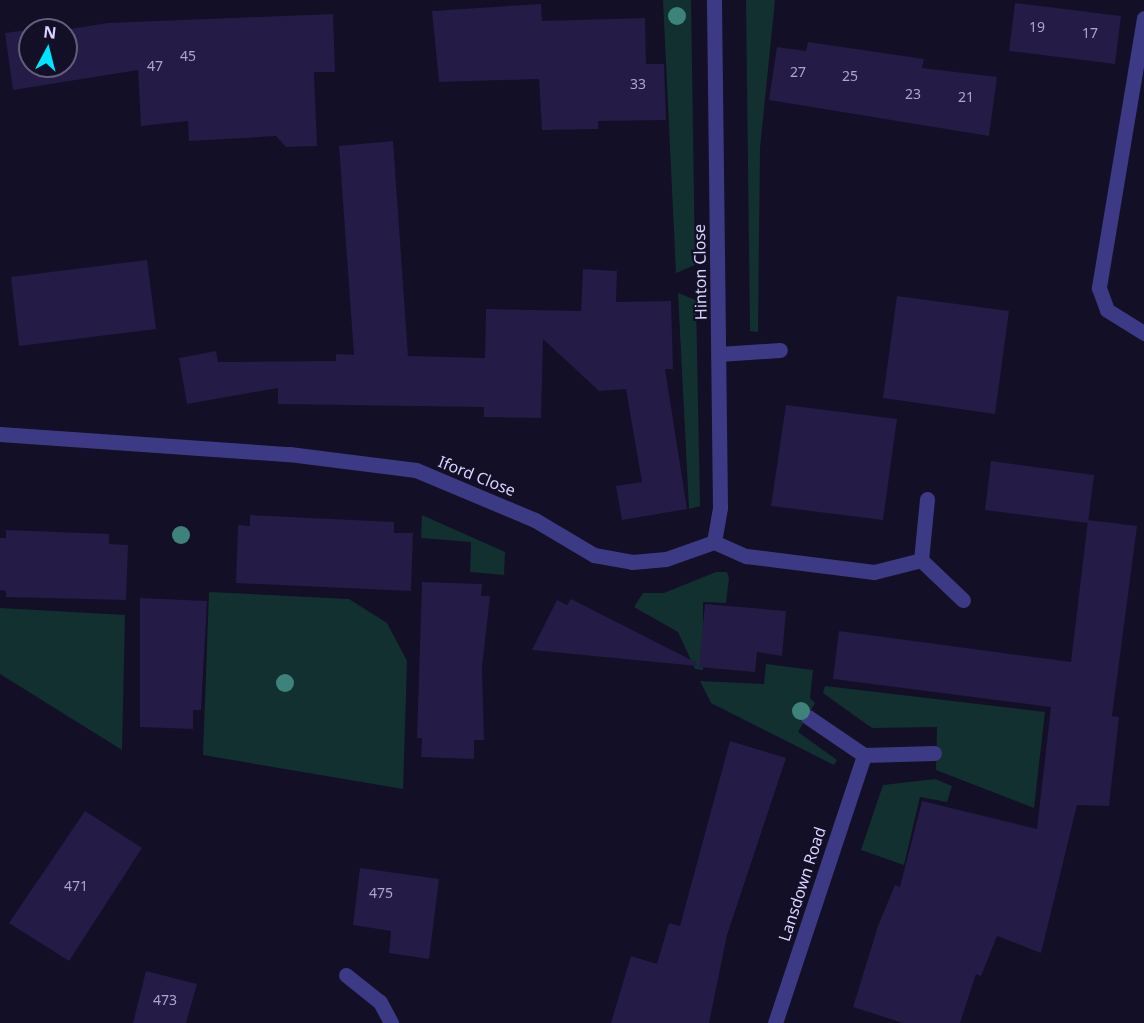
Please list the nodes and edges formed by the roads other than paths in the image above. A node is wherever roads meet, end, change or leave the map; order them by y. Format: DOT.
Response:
graph roads {
  1 [pos="714,0"];
  2 [pos="1144,18"];
  3 [pos="1144,333"];
  4 [pos="780,350"];
  5 [pos="719,354"];
  6 [pos="0,434"];
  7 [pos="927,500"];
  8 [pos="714,542"];
  9 [pos="921,560"];
  10 [pos="963,600"];
  11 [pos="808,717"];
  12 [pos="933,753"];
  13 [pos="864,755"];
  14 [pos="346,975"];
  15 [pos="391,1023"];
  16 [pos="775,1023"];
  1 -- 5 [label="street, Hinton Close"];
  2 -- 3 [label="street"];
  4 -- 5 [label="street"];
  5 -- 8 [label="street, Hinton Close"];
  6 -- 8 [label="street, Iford Close"];
  7 -- 9 [label="street"];
  8 -- 9 [label="street"];
  9 -- 10 [label="street"];
  11 -- 13 [label="street"];
  12 -- 13 [label="street"];
  13 -- 16 [label="street, Lansdown Road"];
  14 -- 15 [label="street"];
}
